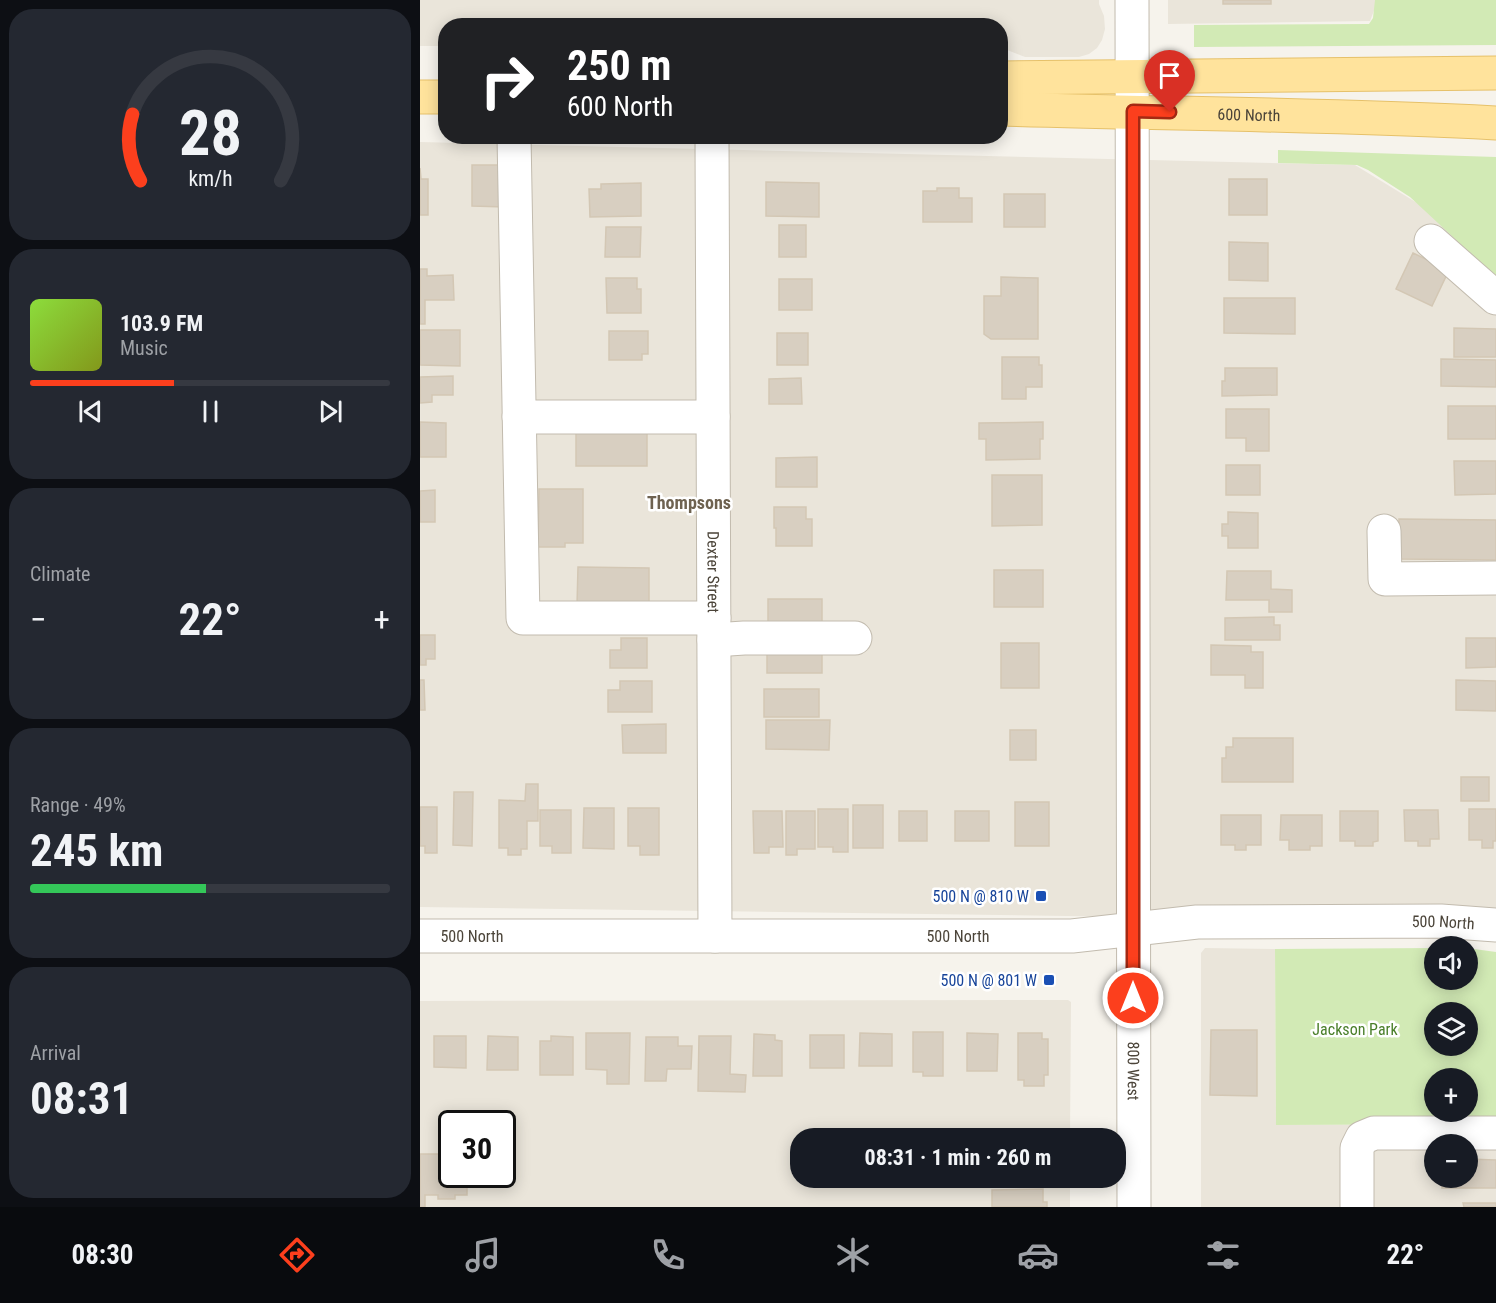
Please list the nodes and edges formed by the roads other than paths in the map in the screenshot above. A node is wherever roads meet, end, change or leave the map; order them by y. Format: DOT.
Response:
graph roads {
  1 [pos="1132,0"];
  2 [pos="1496,73"];
  3 [pos="1133,76"];
  4 [pos="1008,78"];
  5 [pos="420,97"];
  6 [pos="438,97"];
  7 [pos="1008,109"];
  8 [pos="1133,111"];
  9 [pos="1496,123"];
  10 [pos="514,144"];
  11 [pos="712,144"];
  12 [pos="1431,241"];
  13 [pos="1496,298"];
  14 [pos="519,417"];
  15 [pos="713,417"];
  16 [pos="1384,531"];
  17 [pos="1496,578"];
  18 [pos="714,629"];
  19 [pos="855,638"];
  20 [pos="1496,925"];
  21 [pos="1134,929"];
  22 [pos="420,936"];
  23 [pos="714,936"];
  24 [pos="1496,1133"];
  25 [pos="1134,1207"];
  26 [pos="1357,1207"];
  1 -- 3 [label="street, 800 West"];
  2 -- 3 [label="main road"];
  3 -- 4 [label="main road"];
  3 -- 8 [label="street, 800 West"];
  5 -- 6 [label="main road"];
  7 -- 8 [label="main road, 600 North"];
  8 -- 9 [label="main road, 600 North"];
  8 -- 21 [label="street, 800 West"];
  10 -- 14 [label="street"];
  11 -- 15 [label="street, Dexter Street"];
  12 -- 13 [label="street"];
  14 -- 15 [label="street"];
  14 -- 18 [label="street"];
  15 -- 18 [label="street, Dexter Street"];
  16 -- 17 [label="street"];
  18 -- 19 [label="street"];
  18 -- 23 [label="street, Dexter Street"];
  20 -- 21 [label="street, 500 North"];
  21 -- 23 [label="street, 500 North"];
  21 -- 25 [label="street, 800 West"];
  22 -- 23 [label="street, 500 North"];
  24 -- 26 [label="street"];
}
